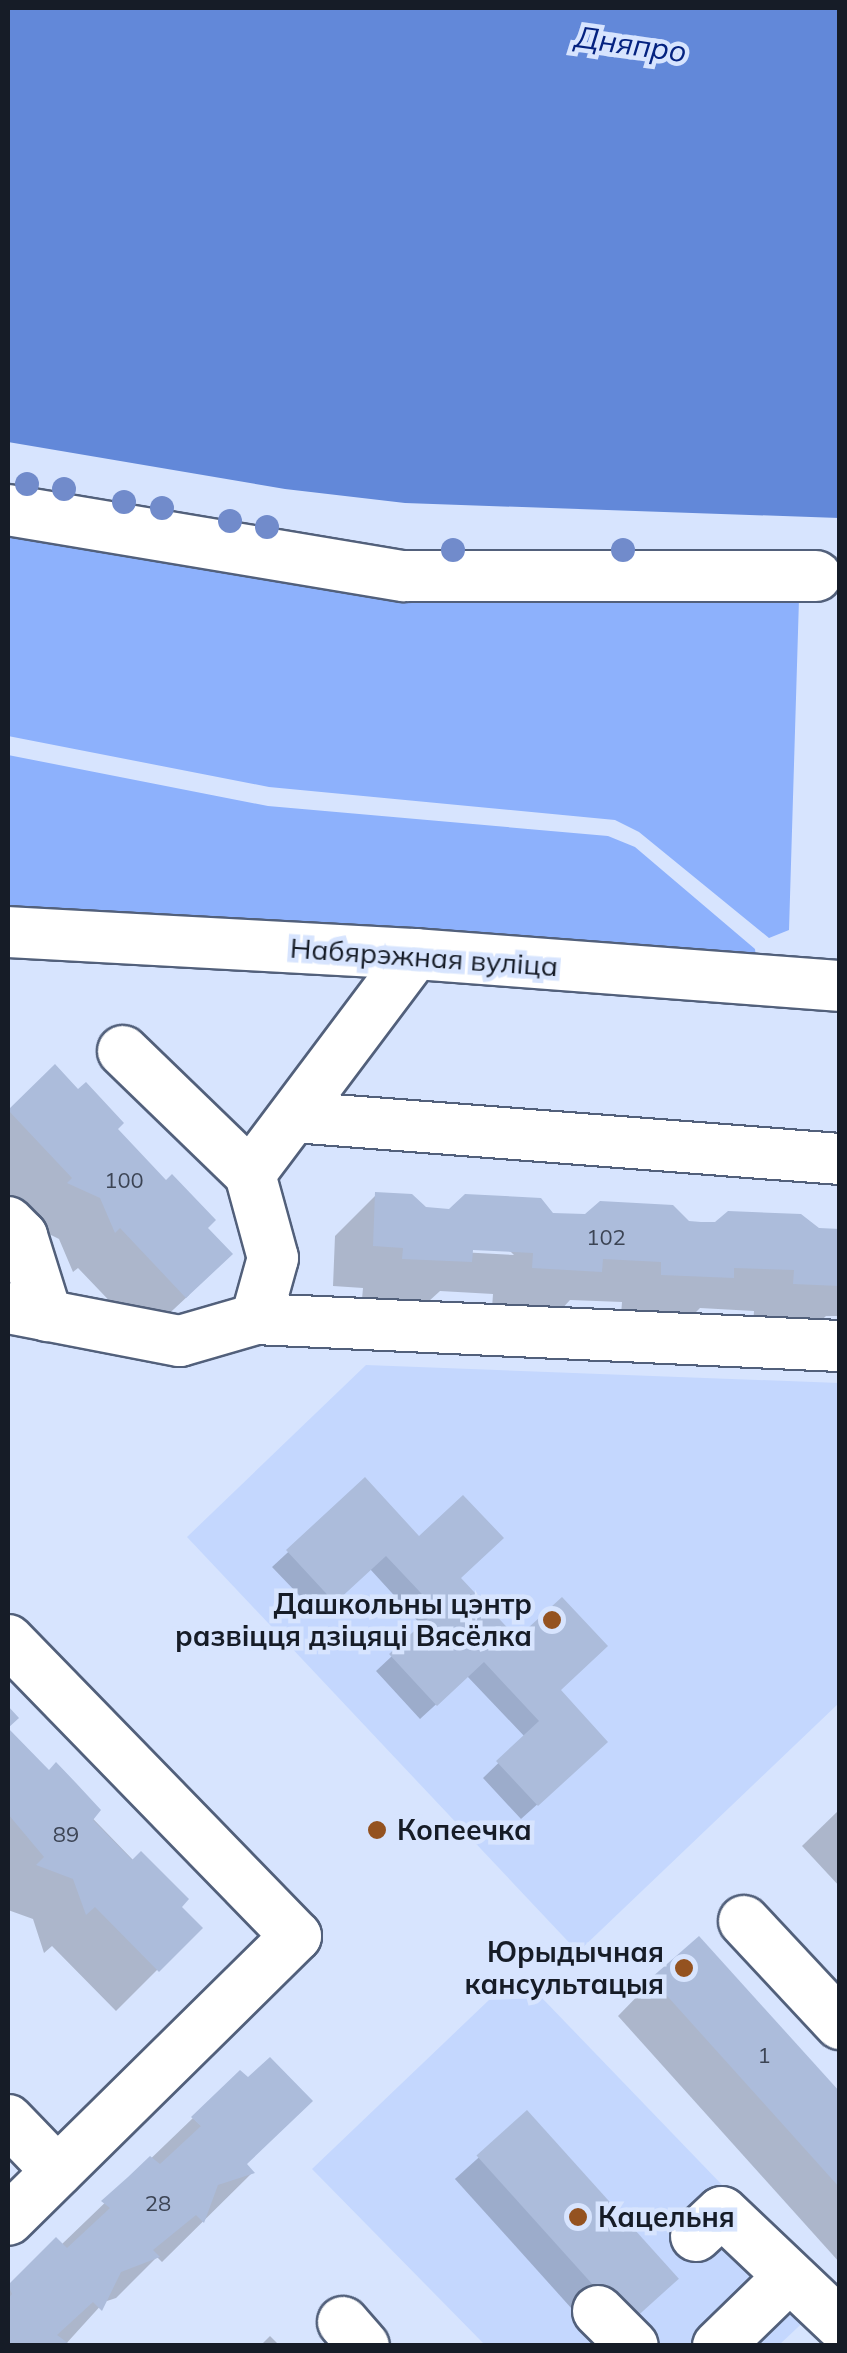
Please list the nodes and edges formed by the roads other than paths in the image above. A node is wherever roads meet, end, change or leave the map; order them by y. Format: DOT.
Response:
graph roads {
  1 [pos="8,510"];
  2 [pos="816,576"];
  3 [pos="8,932"];
  4 [pos="414,954"];
  5 [pos="840,986"];
  6 [pos="123,1051"];
  7 [pos="294,1118"];
  8 [pos="840,1158"];
  9 [pos="250,1174"];
  10 [pos="8,1222"];
  11 [pos="27,1312"];
  12 [pos="256,1319"];
  13 [pos="840,1346"];
  14 [pos="8,1640"];
  15 [pos="744,1921"];
  16 [pos="840,2024"];
  17 [pos="8,2120"];
  18 [pos="57,2171"];
  19 [pos="8,2220"];
  20 [pos="696,2236"];
  21 [pos="789,2277"];
  22 [pos="598,2311"];
  23 [pos="840,2324"];
  24 [pos="633,2346"];
  25 [pos="718,2346"];
  1 -- 2 [label="street"];
  3 -- 4 [label="street, Набярэжная вуліца"];
  4 -- 5 [label="street, Набярэжная вуліца"];
  4 -- 7 [label="street"];
  6 -- 9 [label="street"];
  7 -- 8 [label="street"];
  7 -- 9 [label="street"];
  9 -- 12 [label="street"];
  10 -- 11 [label="street"];
  11 -- 12 [label="street"];
  12 -- 13 [label="street"];
  14 -- 18 [label="street"];
  15 -- 16 [label="street"];
  17 -- 18 [label="street"];
  18 -- 19 [label="street"];
  20 -- 21 [label="street"];
  21 -- 23 [label="street"];
  21 -- 25 [label="street"];
  22 -- 24 [label="street"];
}
